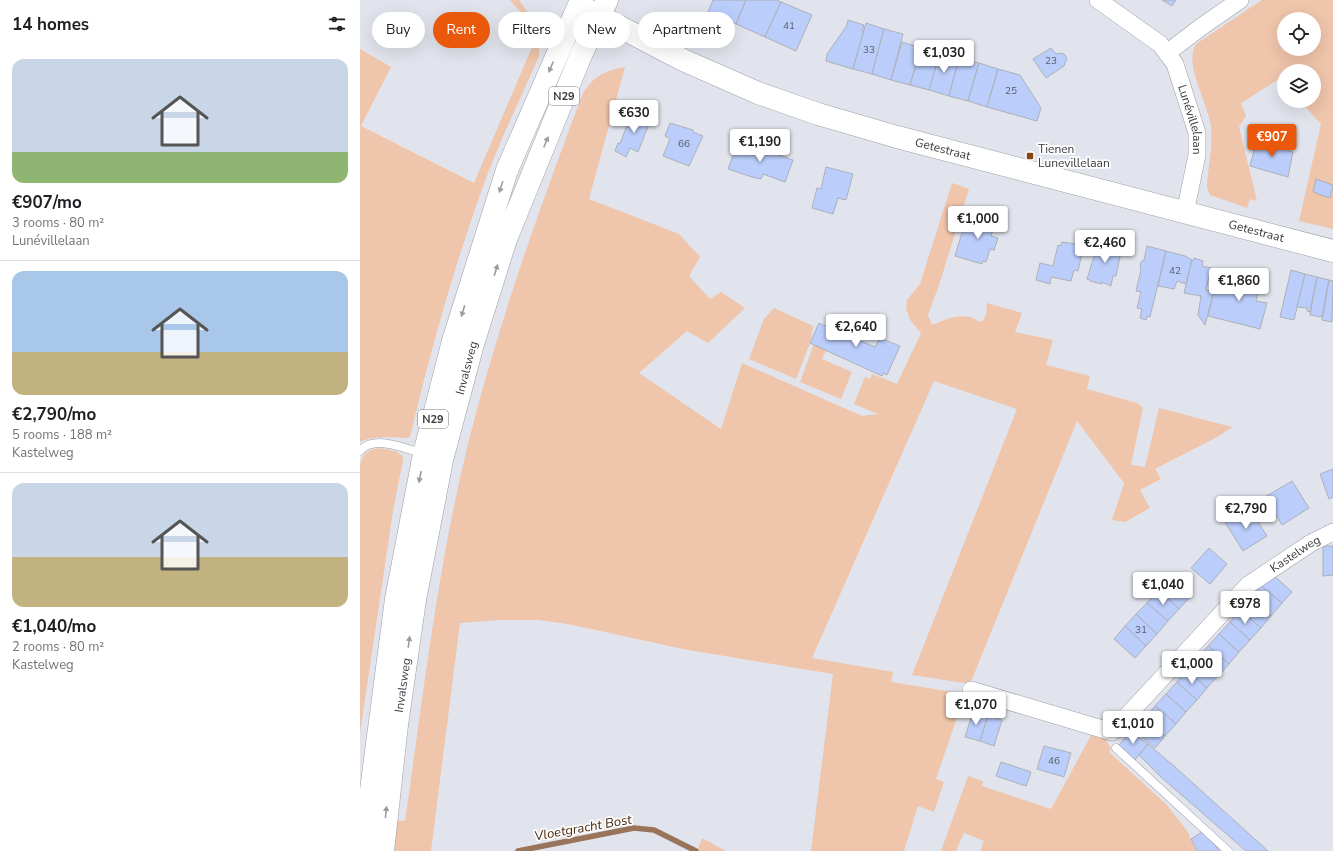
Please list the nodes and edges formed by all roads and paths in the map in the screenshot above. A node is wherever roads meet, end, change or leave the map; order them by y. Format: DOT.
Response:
graph roads {
  1 [pos="1098,0"];
  2 [pos="1218,0"];
  3 [pos="1240,0"];
  4 [pos="577,2"];
  5 [pos="603,8"];
  6 [pos="1200,27"];
  7 [pos="1167,54"];
  8 [pos="1185,213"];
  9 [pos="1333,251"];
  10 [pos="360,451"];
  11 [pos="424,454"];
  12 [pos="1333,532"];
  13 [pos="971,690"];
  14 [pos="1116,748"];
  15 [pos="363,851"];
  16 [pos="383,851"];
  17 [pos="1228,851"];
  1 -- 7 [label="street, Lunévillelaan"];
  2 -- 6 [label="street"];
  3 -- 6 [label="street"];
  4 -- 5 [label="main road, Getestraat"];
  4 -- 11 [label="main road, Invalsweg / N29, one-way"];
  5 -- 8 [label="main road, Getestraat"];
  16 -- 5 [label="main road, Invalsweg / N29, one-way"];
  6 -- 7 [label="street"];
  7 -- 8 [label="street, Lunévillelaan"];
  8 -- 9 [label="main road, Getestraat"];
  10 -- 11 [label="lane"];
  11 -- 15 [label="main road, Invalsweg / N29, one-way"];
  12 -- 13 [label="street, Kastelweg"];
  14 -- 17 [label="lane"];
}
